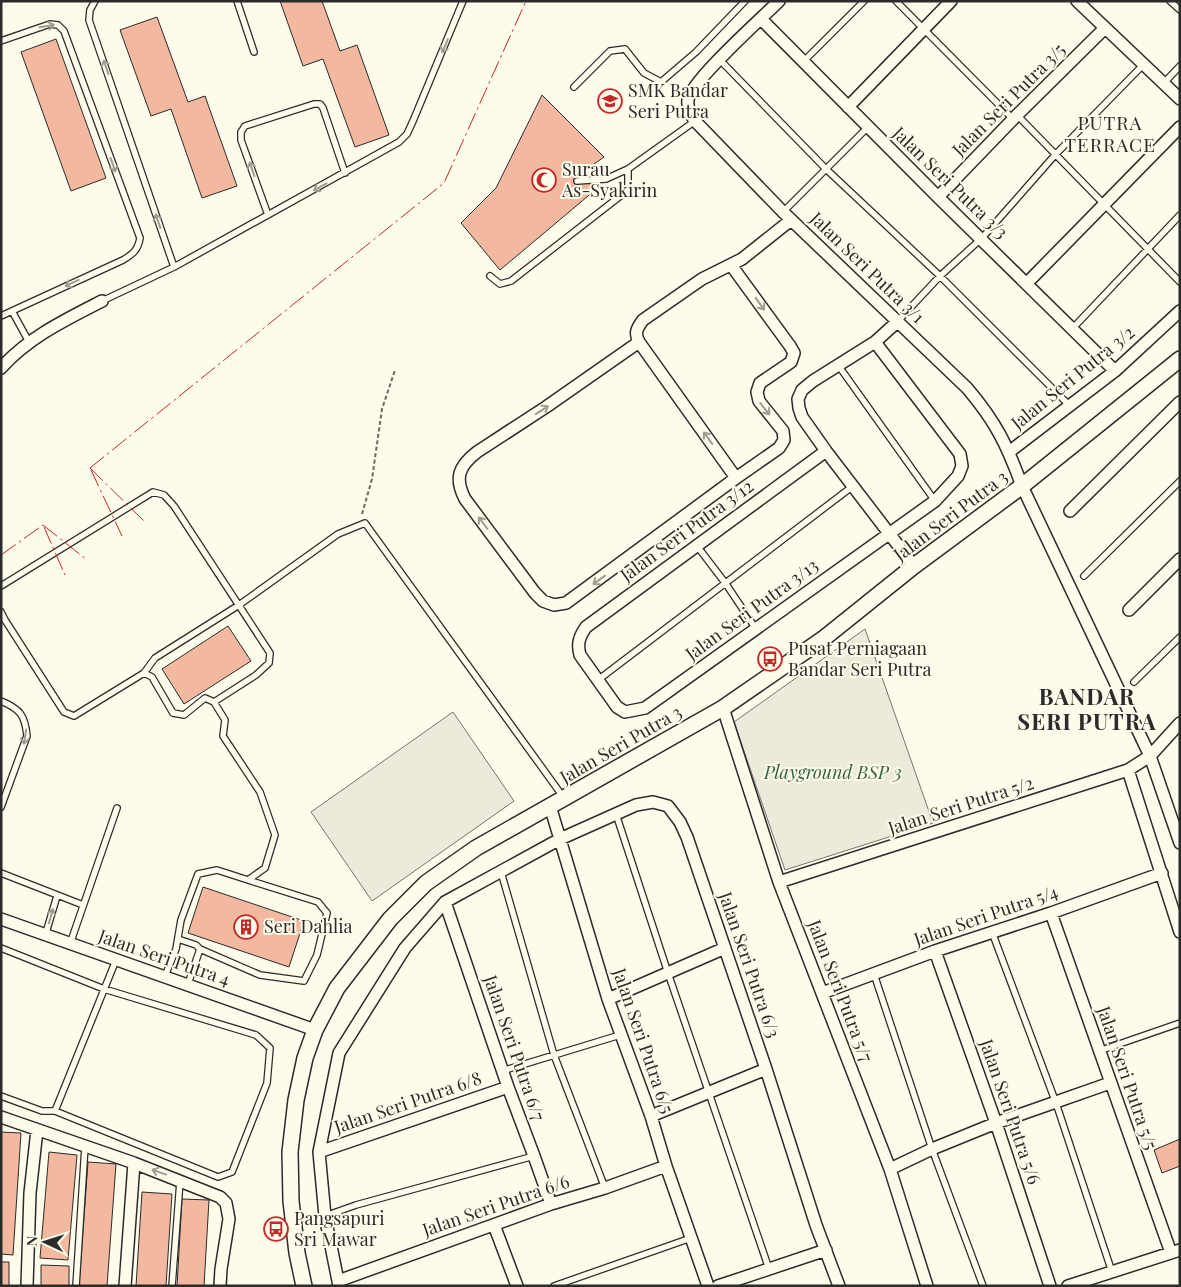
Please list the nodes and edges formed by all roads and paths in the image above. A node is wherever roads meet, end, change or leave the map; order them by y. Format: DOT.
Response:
graph roads {
  1 [pos="95,1"];
  2 [pos="237,1"];
  3 [pos="463,1"];
  4 [pos="745,1"];
  5 [pos="779,1"];
  6 [pos="864,1"];
  7 [pos="896,1"];
  8 [pos="951,1"];
  9 [pos="1077,1"];
  10 [pos="1170,1"];
  11 [pos="1180,10"];
  12 [pos="761,19"];
  13 [pos="1105,28"];
  14 [pos="923,29"];
  15 [pos="1,41"];
  16 [pos="254,52"];
  17 [pos="719,59"];
  18 [pos="802,62"];
  19 [pos="1144,65"];
  20 [pos="1180,66"];
  21 [pos="1163,84"];
  22 [pos="574,87"];
  23 [pos="1180,99"];
  24 [pos="848,107"];
  25 [pos="1015,117"];
  26 [pos="694,121"];
  27 [pos="868,127"];
  28 [pos="1180,127"];
  29 [pos="1055,155"];
  30 [pos="628,169"];
  31 [pos="826,169"];
  32 [pos="345,173"];
  33 [pos="577,181"];
  34 [pos="938,197"];
  35 [pos="1104,205"];
  36 [pos="1180,215"];
  37 [pos="268,216"];
  38 [pos="787,216"];
  39 [pos="982,238"];
  40 [pos="1147,249"];
  41 [pos="731,265"];
  42 [pos="174,267"];
  43 [pos="490,276"];
  44 [pos="940,276"];
  45 [pos="1180,282"];
  46 [pos="1027,283"];
  47 [pos="102,301"];
  48 [pos="12,311"];
  49 [pos="1180,311"];
  50 [pos="1,316"];
  51 [pos="897,322"];
  52 [pos="1073,328"];
  53 [pos="29,342"];
  54 [pos="638,342"];
  55 [pos="875,342"];
  56 [pos="1180,359"];
  57 [pos="838,366"];
  58 [pos="1,368"];
  59 [pos="395,370"];
  60 [pos="1115,371"];
  61 [pos="1180,402"];
  62 [pos="1070,406"];
  63 [pos="826,451"];
  64 [pos="1009,452"];
  65 [pos="736,478"];
  66 [pos="1180,481"];
  67 [pos="853,486"];
  68 [pos="1022,486"];
  69 [pos="935,501"];
  70 [pos="1070,511"];
  71 [pos="358,526"];
  72 [pos="889,533"];
  73 [pos="697,546"];
  74 [pos="1180,559"];
  75 [pos="914,566"];
  76 [pos="1084,576"];
  77 [pos="726,584"];
  78 [pos="1,586"];
  79 [pos="239,605"];
  80 [pos="1129,610"];
  81 [pos="1,612"];
  82 [pos="756,629"];
  83 [pos="1180,637"];
  84 [pos="578,646"];
  85 [pos="144,673"];
  86 [pos="597,681"];
  87 [pos="1134,682"];
  88 [pos="1,701"];
  89 [pos="214,702"];
  90 [pos="723,708"];
  91 [pos="1180,723"];
  92 [pos="1150,756"];
  93 [pos="1128,770"];
  94 [pos="564,799"];
  95 [pos="550,806"];
  96 [pos="1,807"];
  97 [pos="117,808"];
  98 [pos="616,814"];
  99 [pos="560,839"];
  100 [pos="1180,843"];
  101 [pos="501,871"];
  102 [pos="1,873"];
  103 [pos="1162,873"];
  104 [pos="248,880"];
  105 [pos="779,882"];
  106 [pos="57,896"];
  107 [pos="445,902"];
  108 [pos="83,906"];
  109 [pos="1051,913"];
  110 [pos="1,919"];
  111 [pos="992,932"];
  112 [pos="1180,932"];
  113 [pos="45,936"];
  114 [pos="178,939"];
  115 [pos="70,944"];
  116 [pos="1,948"];
  117 [pos="725,948"];
  118 [pos="200,949"];
  119 [pos="935,951"];
  120 [pos="116,960"];
  121 [pos="668,974"];
  122 [pos="874,974"];
  123 [pos="165,976"];
  124 [pos="188,984"];
  125 [pos="104,989"];
  126 [pos="822,993"];
  127 [pos="608,999"];
  128 [pos="1180,1023"];
  129 [pos="315,1030"];
  130 [pos="620,1034"];
  131 [pos="1099,1052"];
  132 [pos="554,1055"];
  133 [pos="766,1069"];
  134 [pos="502,1070"];
  135 [pos="1110,1083"];
  136 [pos="508,1087"];
  137 [pos="709,1092"];
  138 [pos="1,1096"];
  139 [pos="1056,1103"];
  140 [pos="55,1111"];
  141 [pos="651,1116"];
  142 [pos="1,1117"];
  143 [pos="996,1123"];
  144 [pos="37,1130"];
  145 [pos="85,1145"];
  146 [pos="932,1149"];
  147 [pos="319,1152"];
  148 [pos="534,1156"];
  149 [pos="134,1163"];
  150 [pos="666,1166"];
  151 [pos="890,1169"];
  152 [pos="180,1180"];
  153 [pos="605,1188"];
  154 [pos="550,1204"];
  155 [pos="325,1216"];
  156 [pos="494,1225"];
  157 [pos="691,1238"];
  158 [pos="826,1250"];
  159 [pos="1175,1252"];
  160 [pos="769,1269"];
  161 [pos="1112,1272"];
  162 [pos="338,1284"];
  163 [pos="26,1286"];
  164 [pos="76,1286"];
  165 [pos="125,1286"];
  166 [pos="172,1286"];
  167 [pos="220,1286"];
  168 [pos="304,1286"];
  169 [pos="517,1286"];
  170 [pos="554,1286"];
  171 [pos="708,1286"];
  172 [pos="718,1286"];
  173 [pos="839,1286"];
  174 [pos="927,1286"];
  175 [pos="983,1286"];
  176 [pos="1050,1286"];
  177 [pos="1068,1286"];
  42 -- 1 [label="lane, one-way"];
  2 -- 16 [label="lane"];
  3 -- 32 [label="lane, one-way"];
  4 -- 22 [label="lane"];
  5 -- 12 [label="street"];
  6 -- 18 [label="lane"];
  7 -- 14 [label="lane"];
  8 -- 14 [label="street"];
  9 -- 13 [label="street"];
  10 -- 11 [label="lane"];
  12 -- 17 [label="street"];
  12 -- 18 [label="street, Jalan Seri Putra 3/3"];
  13 -- 19 [label="street"];
  13 -- 25 [label="street, Jalan Seri Putra 3/5"];
  14 -- 24 [label="street"];
  14 -- 25 [label="lane"];
  15 -- 48 [label="lane, one-way"];
  17 -- 26 [label="street"];
  17 -- 31 [label="lane"];
  18 -- 24 [label="street, Jalan Seri Putra 3/3"];
  19 -- 21 [label="street"];
  19 -- 29 [label="lane"];
  20 -- 21 [label="lane"];
  21 -- 23 [label="street"];
  24 -- 27 [label="street, Jalan Seri Putra 3/3"];
  25 -- 29 [label="lane"];
  25 -- 34 [label="street, Jalan Seri Putra 3/5"];
  26 -- 30 [label="lane"];
  26 -- 38 [label="street, Jalan Seri Putra 3/1"];
  27 -- 31 [label="lane"];
  27 -- 34 [label="street, Jalan Seri Putra 3/3"];
  28 -- 35 [label="street"];
  29 -- 35 [label="lane"];
  29 -- 39 [label="lane"];
  30 -- 33 [label="lane"];
  30 -- 43 [label="lane"];
  31 -- 38 [label="lane"];
  31 -- 44 [label="lane"];
  32 -- 37 [label="lane, one-way"];
  37 -- 32 [label="lane, one-way"];
  34 -- 39 [label="street, Jalan Seri Putra 3/3"];
  35 -- 40 [label="lane"];
  35 -- 46 [label="street"];
  36 -- 40 [label="lane"];
  37 -- 42 [label="lane"];
  38 -- 41 [label="street"];
  38 -- 51 [label="street, Jalan Seri Putra 3/1"];
  39 -- 44 [label="lane"];
  39 -- 46 [label="street, Jalan Seri Putra 3/3"];
  40 -- 45 [label="lane"];
  40 -- 52 [label="lane"];
  41 -- 54 [label="street"];
  41 -- 65 [label="street, one-way"];
  42 -- 47 [label="lane"];
  44 -- 51 [label="lane"];
  44 -- 62 [label="lane"];
  46 -- 52 [label="street, Jalan Seri Putra 3/3"];
  47 -- 53 [label="street"];
  48 -- 50 [label="lane"];
  48 -- 53 [label="lane"];
  49 -- 60 [label="street, Jalan Seri Putra 3/2"];
  51 -- 55 [label="street"];
  51 -- 64 [label="street, Jalan Seri Putra 3/1"];
  52 -- 60 [label="street, Jalan Seri Putra 3/3"];
  53 -- 58 [label="street"];
  65 -- 54 [label="street, one-way"];
  65 -- 54 [label="street, one-way"];
  55 -- 57 [label="street"];
  55 -- 69 [label="street, Jalan Seri Putra 3/13"];
  56 -- 68 [label="street, Jalan Seri Putra 3"];
  57 -- 63 [label="street"];
  57 -- 69 [label="lane"];
  59 -- 71 [label="path"];
  60 -- 62 [label="street, Jalan Seri Putra 3/2"];
  61 -- 70 [label="street"];
  62 -- 64 [label="street, Jalan Seri Putra 3/2"];
  63 -- 67 [label="street"];
  63 -- 73 [label="street, Jalan Seri Putra 3/12"];
  64 -- 68 [label="street, Jalan Seri Putra 3/1"];
  66 -- 76 [label="lane"];
  67 -- 72 [label="street"];
  67 -- 77 [label="lane"];
  68 -- 75 [label="street, Jalan Seri Putra 3"];
  68 -- 92 [label="street, Jalan Seri Putra 3/1"];
  69 -- 72 [label="street, Jalan Seri Putra 3/13"];
  71 -- 79 [label="lane"];
  71 -- 94 [label="lane"];
  72 -- 75 [label="street"];
  72 -- 82 [label="street, Jalan Seri Putra 3/13"];
  73 -- 77 [label="lane"];
  73 -- 84 [label="street, Jalan Seri Putra 3/12"];
  74 -- 80 [label="street"];
  75 -- 90 [label="street, Jalan Seri Putra 3"];
  77 -- 82 [label="lane"];
  77 -- 86 [label="lane"];
  78 -- 79 [label="lane"];
  79 -- 85 [label="lane"];
  79 -- 89 [label="lane"];
  81 -- 85 [label="lane"];
  82 -- 86 [label="street, Jalan Seri Putra 3/13"];
  83 -- 87 [label="lane"];
  84 -- 86 [label="street, Jalan Seri Putra 3/13"];
  85 -- 89 [label="lane"];
  88 -- 96 [label="lane, one-way"];
  89 -- 104 [label="lane"];
  90 -- 94 [label="street, Jalan Seri Putra 3"];
  90 -- 105 [label="street, Jalan Seri Putra 5/7"];
  91 -- 92 [label="street, Jalan Seri Putra 5/2"];
  92 -- 93 [label="street, Jalan Seri Putra 5/2"];
  92 -- 100 [label="street, Jalan Seri Putra 3/1"];
  93 -- 103 [label="street"];
  93 -- 105 [label="street, Jalan Seri Putra 5/2"];
  94 -- 95 [label="street, Jalan Seri Putra 3"];
  95 -- 99 [label="street, Jalan Seri Putra 6/5"];
  95 -- 129 [label="street, Jalan Seri Putra 3"];
  97 -- 108 [label="lane"];
  98 -- 99 [label="street, Jalan Seri Putra 6/3"];
  98 -- 117 [label="street, Jalan Seri Putra 6/3"];
  98 -- 121 [label="lane"];
  99 -- 101 [label="street, Jalan Seri Putra 6/3"];
  99 -- 127 [label="street, Jalan Seri Putra 6/5"];
  101 -- 107 [label="street, Jalan Seri Putra 6/3"];
  101 -- 132 [label="lane"];
  102 -- 106 [label="lane"];
  103 -- 109 [label="street, Jalan Seri Putra 5/4"];
  103 -- 112 [label="street"];
  104 -- 114 [label="lane"];
  104 -- 118 [label="lane"];
  105 -- 126 [label="street, Jalan Seri Putra 5/7"];
  106 -- 108 [label="lane"];
  113 -- 106 [label="lane, one-way"];
  107 -- 134 [label="street, Jalan Seri Putra 6/7"];
  107 -- 147 [label="street"];
  108 -- 115 [label="lane"];
  109 -- 111 [label="street, Jalan Seri Putra 5/4"];
  109 -- 131 [label="street, Jalan Seri Putra 5/5"];
  110 -- 113 [label="street, Jalan Seri Putra 4"];
  111 -- 119 [label="street, Jalan Seri Putra 5/4"];
  111 -- 139 [label="lane"];
  113 -- 115 [label="street, Jalan Seri Putra 4"];
  114 -- 118 [label="lane"];
  114 -- 123 [label="lane"];
  115 -- 120 [label="street, Jalan Seri Putra 4"];
  116 -- 125 [label="lane"];
  117 -- 121 [label="street"];
  117 -- 133 [label="street, Jalan Seri Putra 6/3"];
  118 -- 124 [label="lane"];
  119 -- 122 [label="street, Jalan Seri Putra 5/4"];
  119 -- 143 [label="street, Jalan Seri Putra 5/6"];
  120 -- 123 [label="street, Jalan Seri Putra 4"];
  120 -- 125 [label="lane"];
  121 -- 127 [label="street"];
  121 -- 137 [label="lane"];
  122 -- 126 [label="street, Jalan Seri Putra 5/4"];
  122 -- 146 [label="lane"];
  123 -- 124 [label="street, Jalan Seri Putra 4"];
  124 -- 129 [label="street, Jalan Seri Putra 4"];
  125 -- 140 [label="lane"];
  125 -- 140 [label="lane"];
  126 -- 151 [label="street, Jalan Seri Putra 5/7"];
  127 -- 130 [label="street, Jalan Seri Putra 6/5"];
  128 -- 131 [label="lane"];
  129 -- 168 [label="street, Jalan Seri Putra 3"];
  130 -- 132 [label="lane"];
  130 -- 141 [label="street, Jalan Seri Putra 6/5"];
  131 -- 135 [label="street, Jalan Seri Putra 5/5"];
  132 -- 134 [label="lane"];
  132 -- 153 [label="lane"];
  133 -- 137 [label="street"];
  133 -- 158 [label="street, Jalan Seri Putra 6/3"];
  134 -- 136 [label="street, Jalan Seri Putra 6/7"];
  135 -- 139 [label="street"];
  135 -- 159 [label="street, Jalan Seri Putra 5/5"];
  136 -- 147 [label="street, Jalan Seri Putra 6/8"];
  136 -- 148 [label="street, Jalan Seri Putra 6/7"];
  137 -- 141 [label="street"];
  137 -- 160 [label="lane"];
  138 -- 140 [label="lane"];
  139 -- 143 [label="street"];
  139 -- 161 [label="lane"];
  141 -- 150 [label="street, Jalan Seri Putra 6/5"];
  142 -- 144 [label="street"];
  143 -- 146 [label="street"];
  143 -- 176 [label="street, Jalan Seri Putra 5/6"];
  144 -- 145 [label="street"];
  144 -- 163 [label="street"];
  145 -- 149 [label="street"];
  145 -- 164 [label="lane"];
  146 -- 151 [label="street"];
  146 -- 175 [label="lane"];
  147 -- 155 [label="street"];
  148 -- 154 [label="street, Jalan Seri Putra 6/7"];
  148 -- 155 [label="lane"];
  152 -- 149 [label="street, one-way"];
  149 -- 165 [label="street"];
  150 -- 153 [label="street, Jalan Seri Putra 6/6"];
  150 -- 157 [label="street, Jalan Seri Putra 6/5"];
  151 -- 174 [label="street, Jalan Seri Putra 5/7"];
  152 -- 166 [label="lane"];
  152 -- 167 [label="street"];
  153 -- 154 [label="street, Jalan Seri Putra 6/6"];
  154 -- 156 [label="street, Jalan Seri Putra 6/6"];
  155 -- 162 [label="street"];
  156 -- 162 [label="street, Jalan Seri Putra 6/6"];
  156 -- 169 [label="street"];
  157 -- 170 [label="lane"];
  157 -- 171 [label="street, Jalan Seri Putra 6/5"];
  158 -- 160 [label="street"];
  158 -- 173 [label="street, Jalan Seri Putra 6/3"];
  159 -- 161 [label="street"];
  160 -- 172 [label="street"];
  161 -- 177 [label="street"];
}
